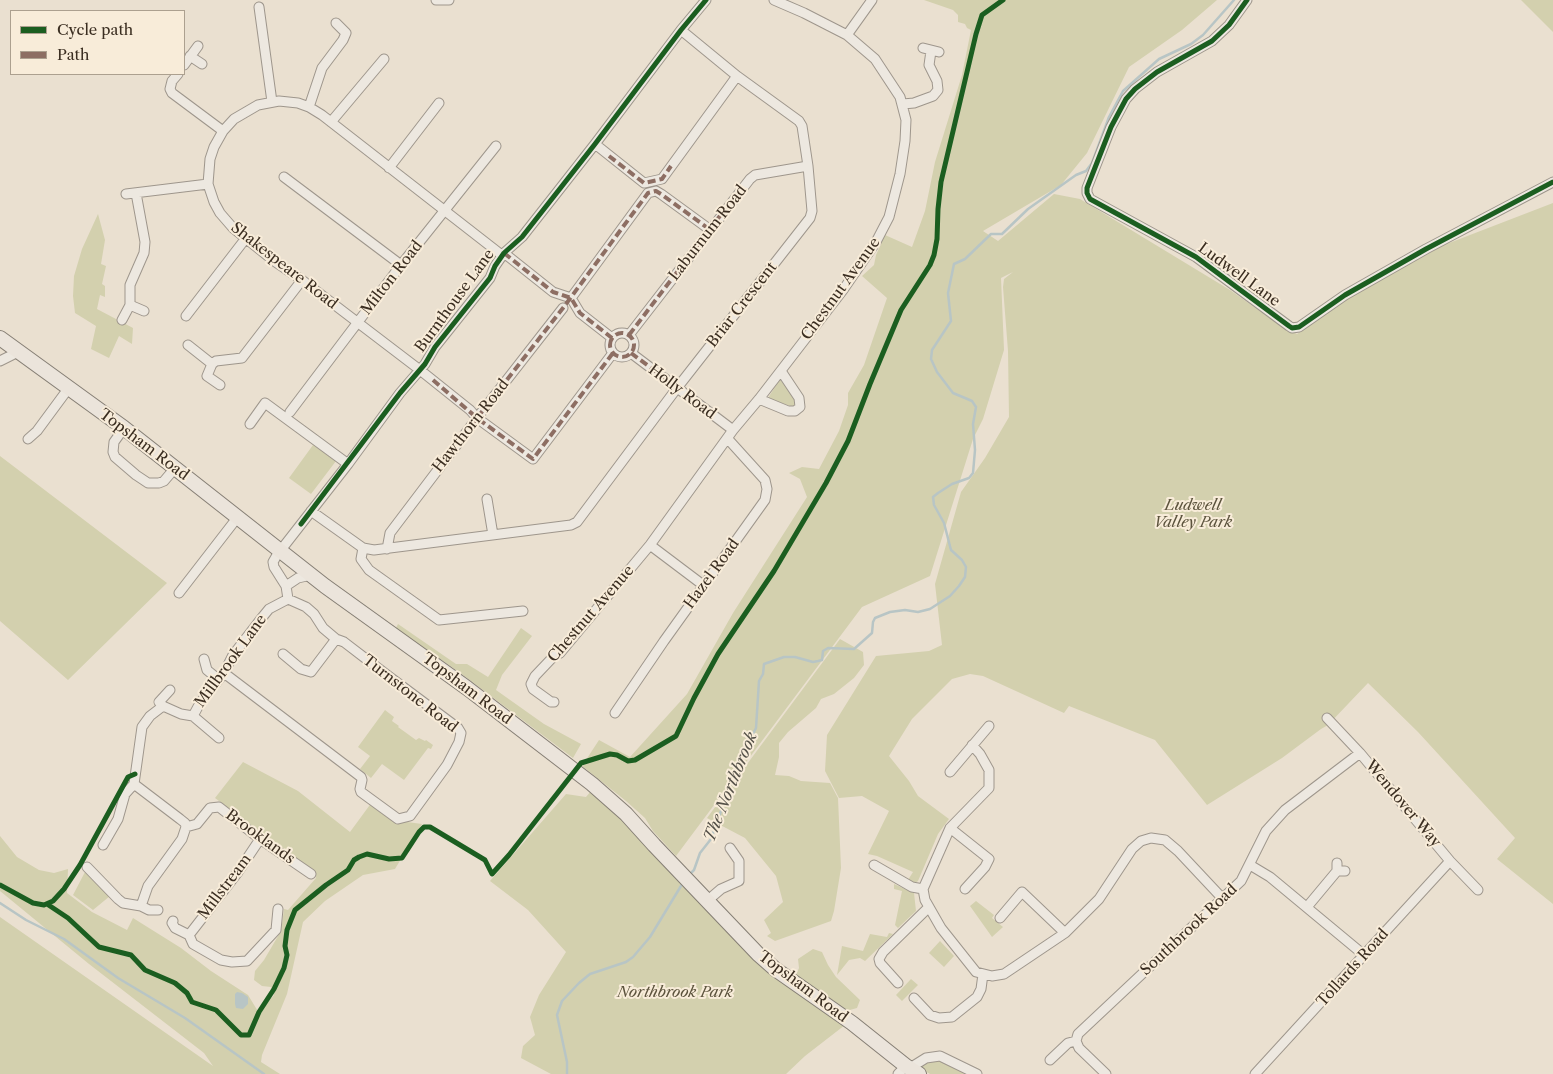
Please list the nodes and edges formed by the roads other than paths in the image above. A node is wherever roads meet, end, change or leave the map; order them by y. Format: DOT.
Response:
graph roads {
  1 [pos="436,0"];
  2 [pos="449,0"];
  3 [pos="706,0"];
  4 [pos="774,0"];
  5 [pos="872,0"];
  6 [pos="1247,0"];
  7 [pos="259,7"];
  8 [pos="336,23"];
  9 [pos="681,30"];
  10 [pos="848,35"];
  11 [pos="198,46"];
  12 [pos="931,50"];
  13 [pos="190,56"];
  14 [pos="384,59"];
  15 [pos="185,64"];
  16 [pos="202,64"];
  17 [pos="177,75"];
  18 [pos="737,76"];
  19 [pos="272,102"];
  20 [pos="439,103"];
  21 [pos="903,104"];
  22 [pos="309,107"];
  23 [pos="331,122"];
  24 [pos="223,131"];
  25 [pos="595,144"];
  26 [pos="496,146"];
  27 [pos="808,166"];
  28 [pos="389,168"];
  29 [pos="284,177"];
  30 [pos="1553,182"];
  31 [pos="208,184"];
  32 [pos="136,193"];
  33 [pos="126,194"];
  34 [pos="445,211"];
  35 [pos="709,229"];
  36 [pos="246,238"];
  37 [pos="504,255"];
  38 [pos="401,265"];
  39 [pos="302,280"];
  40 [pos="571,298"];
  41 [pos="130,305"];
  42 [pos="563,308"];
  43 [pos="144,311"];
  44 [pos="186,316"];
  45 [pos="122,320"];
  46 [pos="357,322"];
  47 [pos="629,335"];
  48 [pos="0,338"];
  49 [pos="612,338"];
  50 [pos="188,345"];
  51 [pos="18,352"];
  52 [pos="613,353"];
  53 [pos="631,353"];
  54 [pos="0,361"];
  55 [pos="212,364"];
  56 [pos="420,370"];
  57 [pos="781,371"];
  58 [pos="220,385"];
  59 [pos="677,388"];
  60 [pos="68,389"];
  61 [pos="760,400"];
  62 [pos="290,412"];
  63 [pos="477,418"];
  64 [pos="250,424"];
  65 [pos="124,428"];
  66 [pos="730,434"];
  67 [pos="28,439"];
  68 [pos="348,464"];
  69 [pos="175,468"];
  70 [pos="487,499"];
  71 [pos="312,511"];
  72 [pos="237,518"];
  73 [pos="493,535"];
  74 [pos="650,546"];
  75 [pos="363,548"];
  76 [pos="387,549"];
  77 [pos="280,551"];
  78 [pos="311,575"];
  79 [pos="286,586"];
  80 [pos="703,586"];
  81 [pos="179,593"];
  82 [pos="288,599"];
  83 [pos="523,611"];
  84 [pos="336,639"];
  85 [pos="282,654"];
  86 [pos="204,659"];
  87 [pos="221,676"];
  88 [pos="170,690"];
  89 [pos="554,702"];
  90 [pos="161,704"];
  91 [pos="615,712"];
  92 [pos="193,716"];
  93 [pos="1327,718"];
  94 [pos="989,726"];
  95 [pos="219,738"];
  96 [pos="972,745"];
  97 [pos="1360,753"];
  98 [pos="950,772"];
  99 [pos="134,784"];
  100 [pos="952,826"];
  101 [pos="186,827"];
  102 [pos="260,839"];
  103 [pos="103,845"];
  104 [pos="730,848"];
  105 [pos="1450,861"];
  106 [pos="874,865"];
  107 [pos="1250,865"];
  108 [pos="87,867"];
  109 [pos="1340,868"];
  110 [pos="311,874"];
  111 [pos="923,889"];
  112 [pos="965,889"];
  113 [pos="1478,890"];
  114 [pos="1223,899"];
  115 [pos="707,901"];
  116 [pos="141,906"];
  117 [pos="929,907"];
  118 [pos="1307,907"];
  119 [pos="278,909"];
  120 [pos="158,910"];
  121 [pos="1000,918"];
  122 [pos="173,921"];
  123 [pos="1065,933"];
  124 [pos="188,935"];
  125 [pos="1364,955"];
  126 [pos="247,961"];
  127 [pos="253,969"];
  128 [pos="983,974"];
  129 [pos="898,983"];
  130 [pos="914,998"];
  131 [pos="1076,1041"];
  132 [pos="1050,1060"];
  133 [pos="908,1071"];
  134 [pos="977,1074"];
  135 [pos="1106,1074"];
  136 [pos="1256,1074"];
  1 -- 2 [label="street"];
  3 -- 9 [label="street, Burnthouse Lane"];
  4 -- 10 [label="street, Chestnut Avenue"];
  5 -- 10 [label="street"];
  6 -- 30 [label="street, Ludwell Lane"];
  7 -- 19 [label="street"];
  8 -- 22 [label="street"];
  9 -- 18 [label="street, Briar Crescent"];
  9 -- 25 [label="street, Burnthouse Lane"];
  10 -- 21 [label="street, Chestnut Avenue"];
  11 -- 13 [label="street"];
  12 -- 21 [label="street"];
  13 -- 15 [label="street"];
  13 -- 16 [label="street"];
  14 -- 23 [label="street"];
  17 -- 24 [label="street"];
  18 -- 25 [label="street"];
  18 -- 27 [label="street, Briar Crescent"];
  19 -- 22 [label="street, Shakespeare Road"];
  19 -- 24 [label="street, Shakespeare Road"];
  20 -- 28 [label="street"];
  21 -- 57 [label="street, Chestnut Avenue"];
  22 -- 23 [label="street, Shakespeare Road"];
  23 -- 28 [label="street, Shakespeare Road"];
  24 -- 31 [label="street, Shakespeare Road"];
  25 -- 37 [label="street, Burnthouse Lane"];
  26 -- 34 [label="street, Milton Road"];
  27 -- 35 [label="street, Laburnum Road"];
  27 -- 59 [label="street, Briar Crescent"];
  28 -- 34 [label="street, Shakespeare Road"];
  29 -- 38 [label="street"];
  31 -- 32 [label="street"];
  31 -- 36 [label="street, Shakespeare Road"];
  32 -- 33 [label="street"];
  32 -- 41 [label="street"];
  34 -- 37 [label="street, Shakespeare Road"];
  34 -- 38 [label="street, Milton Road"];
  35 -- 40 [label="street"];
  35 -- 47 [label="street, Laburnum Road"];
  36 -- 39 [label="street, Shakespeare Road"];
  36 -- 44 [label="street"];
  37 -- 40 [label="street"];
  37 -- 56 [label="street, Burnthouse Lane"];
  38 -- 46 [label="street, Milton Road"];
  39 -- 46 [label="street, Shakespeare Road"];
  39 -- 55 [label="street"];
  40 -- 49 [label="street"];
  41 -- 43 [label="street"];
  41 -- 45 [label="street"];
  42 -- 63 [label="street, Hawthorn Road"];
  46 -- 56 [label="street, Shakespeare Road"];
  46 -- 62 [label="street, Milton Road"];
  47 -- 49 [label="street"];
  47 -- 53 [label="street"];
  48 -- 51 [label="main road, Topsham Road"];
  49 -- 52 [label="street"];
  50 -- 55 [label="street"];
  51 -- 54 [label="street"];
  51 -- 60 [label="main road, Topsham Road"];
  52 -- 53 [label="street"];
  52 -- 63 [label="street, Shakespeare Road"];
  53 -- 59 [label="street, Holly Road"];
  55 -- 58 [label="street"];
  56 -- 63 [label="street, Shakespeare Road"];
  56 -- 68 [label="street, Burnthouse Lane"];
  57 -- 61 [label="street, Chestnut Avenue"];
  57 -- 61 [label="street"];
  59 -- 66 [label="street, Holly Road"];
  59 -- 73 [label="street, Briar Crescent"];
  60 -- 65 [label="main road, Topsham Road"];
  60 -- 67 [label="street"];
  61 -- 66 [label="street, Chestnut Avenue"];
  63 -- 76 [label="street, Hawthorn Road"];
  64 -- 68 [label="street"];
  65 -- 69 [label="main road, Topsham Road"];
  65 -- 69 [label="street"];
  66 -- 74 [label="street, Chestnut Avenue"];
  66 -- 80 [label="street, Hazel Road"];
  68 -- 71 [label="street, Burnthouse Lane"];
  69 -- 72 [label="main road, Topsham Road"];
  70 -- 73 [label="street"];
  71 -- 75 [label="street"];
  71 -- 77 [label="street, Burnthouse Lane"];
  72 -- 77 [label="main road, Topsham Road"];
  72 -- 81 [label="street"];
  73 -- 76 [label="street, Briar Crescent"];
  74 -- 80 [label="street"];
  74 -- 89 [label="street, Chestnut Avenue"];
  75 -- 76 [label="street, Briar Crescent"];
  75 -- 83 [label="street"];
  77 -- 78 [label="main road, Topsham Road"];
  77 -- 79 [label="street"];
  78 -- 79 [label="street"];
  78 -- 115 [label="main road, Topsham Road"];
  79 -- 82 [label="street"];
  80 -- 91 [label="street, Hazel Road"];
  82 -- 84 [label="street, Turnstone Road"];
  82 -- 87 [label="street, Millbrook Lane"];
  84 -- 85 [label="street"];
  84 -- 87 [label="street, Turnstone Road"];
  86 -- 87 [label="street, Turnstone Road"];
  87 -- 92 [label="street, Millbrook Lane"];
  88 -- 90 [label="street"];
  90 -- 92 [label="street, Millbrook Lane"];
  90 -- 99 [label="street"];
  92 -- 95 [label="street"];
  93 -- 97 [label="street, Wendover Way"];
  94 -- 96 [label="street"];
  96 -- 98 [label="street"];
  96 -- 100 [label="street"];
  97 -- 105 [label="street, Wendover Way"];
  97 -- 107 [label="street, Southbrook Road"];
  99 -- 101 [label="street"];
  99 -- 103 [label="street"];
  100 -- 111 [label="street"];
  100 -- 112 [label="street"];
  101 -- 102 [label="street, Brooklands"];
  101 -- 116 [label="street"];
  102 -- 110 [label="street, Brooklands"];
  102 -- 124 [label="street, Millstream"];
  104 -- 115 [label="street"];
  105 -- 113 [label="street, Wendover Way"];
  105 -- 125 [label="street, Tollards Road"];
  106 -- 111 [label="street"];
  107 -- 114 [label="street, Southbrook Road"];
  107 -- 118 [label="street"];
  108 -- 116 [label="street"];
  109 -- 118 [label="street"];
  111 -- 117 [label="street"];
  114 -- 123 [label="street"];
  114 -- 131 [label="street, Southbrook Road"];
  115 -- 133 [label="main road, Topsham Road"];
  116 -- 120 [label="street"];
  117 -- 128 [label="street"];
  117 -- 129 [label="street"];
  118 -- 125 [label="street"];
  119 -- 126 [label="street"];
  121 -- 123 [label="street"];
  122 -- 124 [label="street, Millstream"];
  123 -- 128 [label="street"];
  124 -- 126 [label="street, Millstream"];
  125 -- 136 [label="street, Tollards Road"];
  126 -- 127 [label="street"];
  128 -- 130 [label="street"];
  131 -- 132 [label="street, Southbrook Road"];
  131 -- 135 [label="street"];
  133 -- 134 [label="street, Topsham Road"];
}
